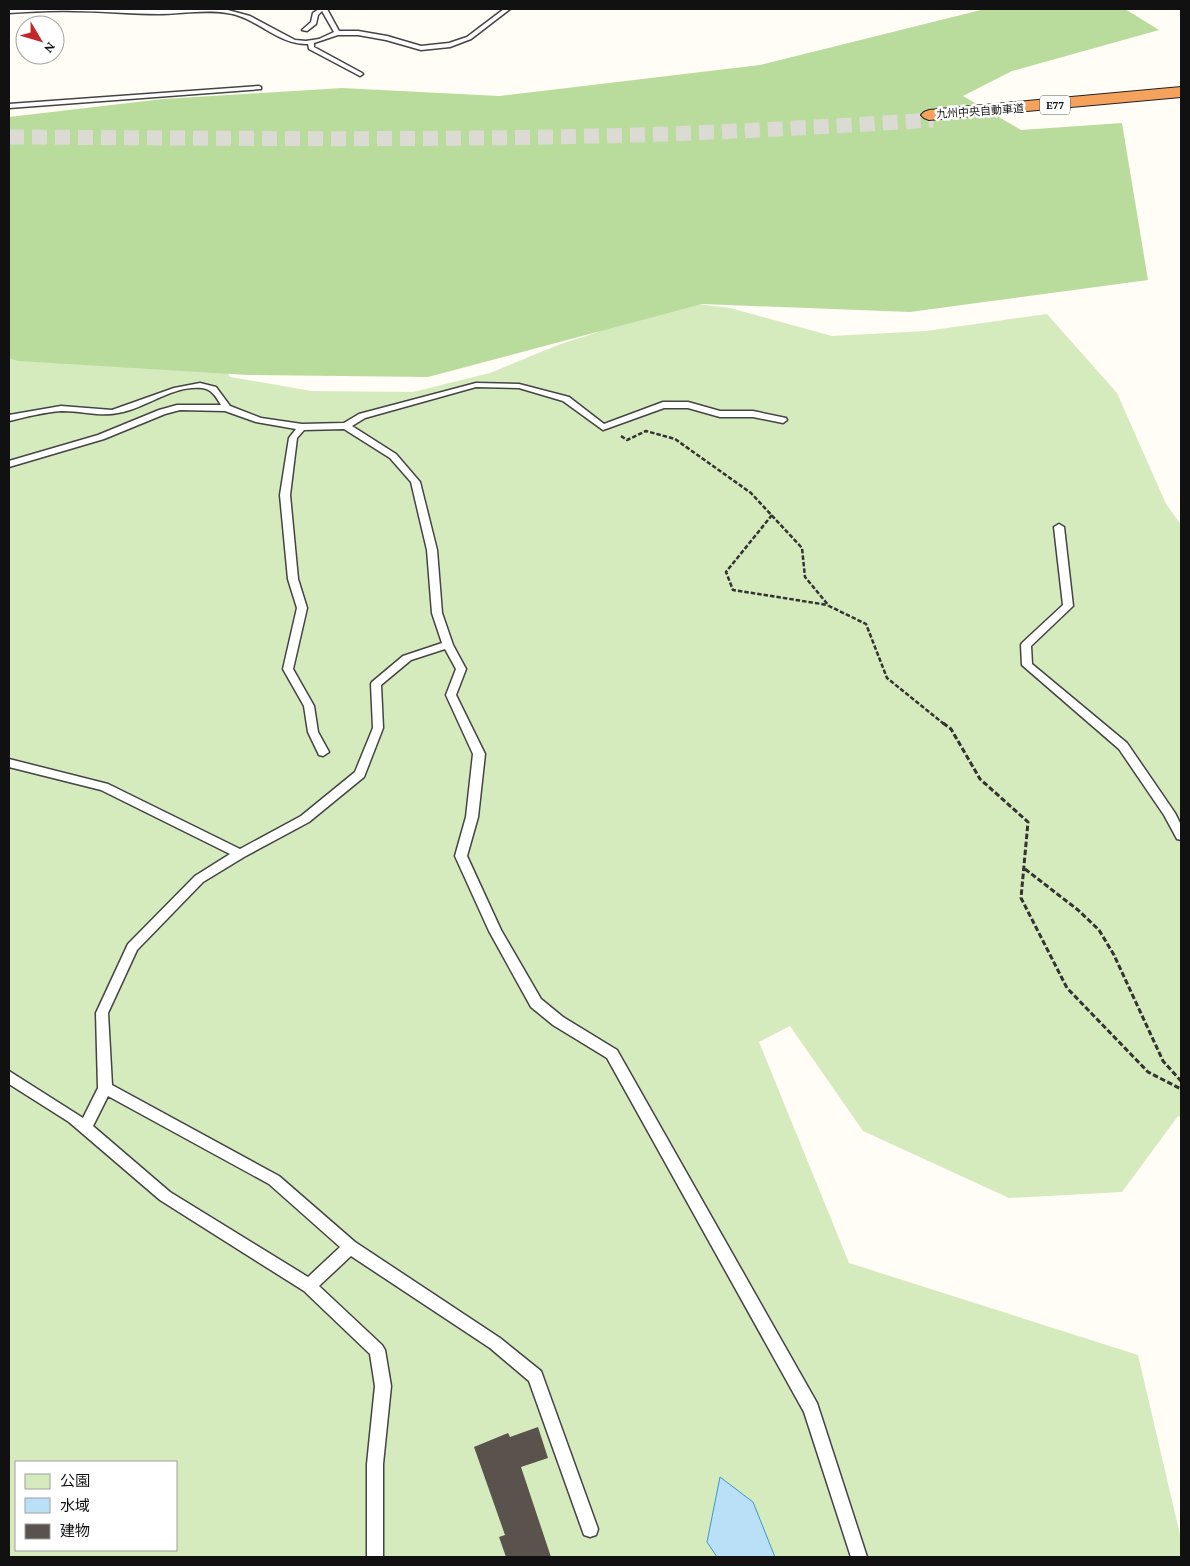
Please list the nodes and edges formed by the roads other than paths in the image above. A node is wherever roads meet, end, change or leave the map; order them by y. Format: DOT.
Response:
graph roads {
  1 [pos="72,9"];
  2 [pos="323,9"];
  3 [pos="507,9"];
  4 [pos="9,11"];
  5 [pos="306,30"];
  6 [pos="337,33"];
  7 [pos="312,43"];
  8 [pos="360,74"];
  9 [pos="259,88"];
  10 [pos="1181,92"];
  11 [pos="1181,97"];
  12 [pos="9,106"];
  13 [pos="226,408"];
  14 [pos="9,418"];
  15 [pos="783,420"];
  16 [pos="302,426"];
  17 [pos="346,426"];
  18 [pos="9,464"];
  19 [pos="1059,527"];
  20 [pos="448,645"];
  21 [pos="323,752"];
  22 [pos="9,763"];
  23 [pos="1181,836"];
  24 [pos="240,854"];
  25 [pos="9,1077"];
  26 [pos="105,1088"];
  27 [pos="85,1128"];
  28 [pos="350,1247"];
  29 [pos="309,1286"];
  30 [pos="590,1529"];
  31 [pos="375,1557"];
  32 [pos="859,1557"];
  1 -- 4 [label="lane"];
  1 -- 7 [label="lane"];
  2 -- 5 [label="lane"];
  2 -- 6 [label="lane"];
  3 -- 6 [label="lane"];
  6 -- 7 [label="lane"];
  7 -- 8 [label="lane"];
  9 -- 12 [label="lane"];
  10 -- 11 [label="highway, 九州中央自動車道 / E77"];
  13 -- 14 [label="lane"];
  13 -- 16 [label="lane"];
  13 -- 18 [label="lane"];
  15 -- 17 [label="lane"];
  16 -- 17 [label="lane"];
  16 -- 21 [label="lane"];
  17 -- 20 [label="lane"];
  19 -- 23 [label="lane"];
  20 -- 24 [label="lane"];
  20 -- 32 [label="lane"];
  22 -- 24 [label="lane"];
  24 -- 26 [label="lane"];
  25 -- 27 [label="lane"];
  26 -- 27 [label="lane"];
  26 -- 28 [label="lane"];
  27 -- 29 [label="lane"];
  28 -- 29 [label="lane"];
  28 -- 30 [label="lane"];
  29 -- 31 [label="lane"];
}
